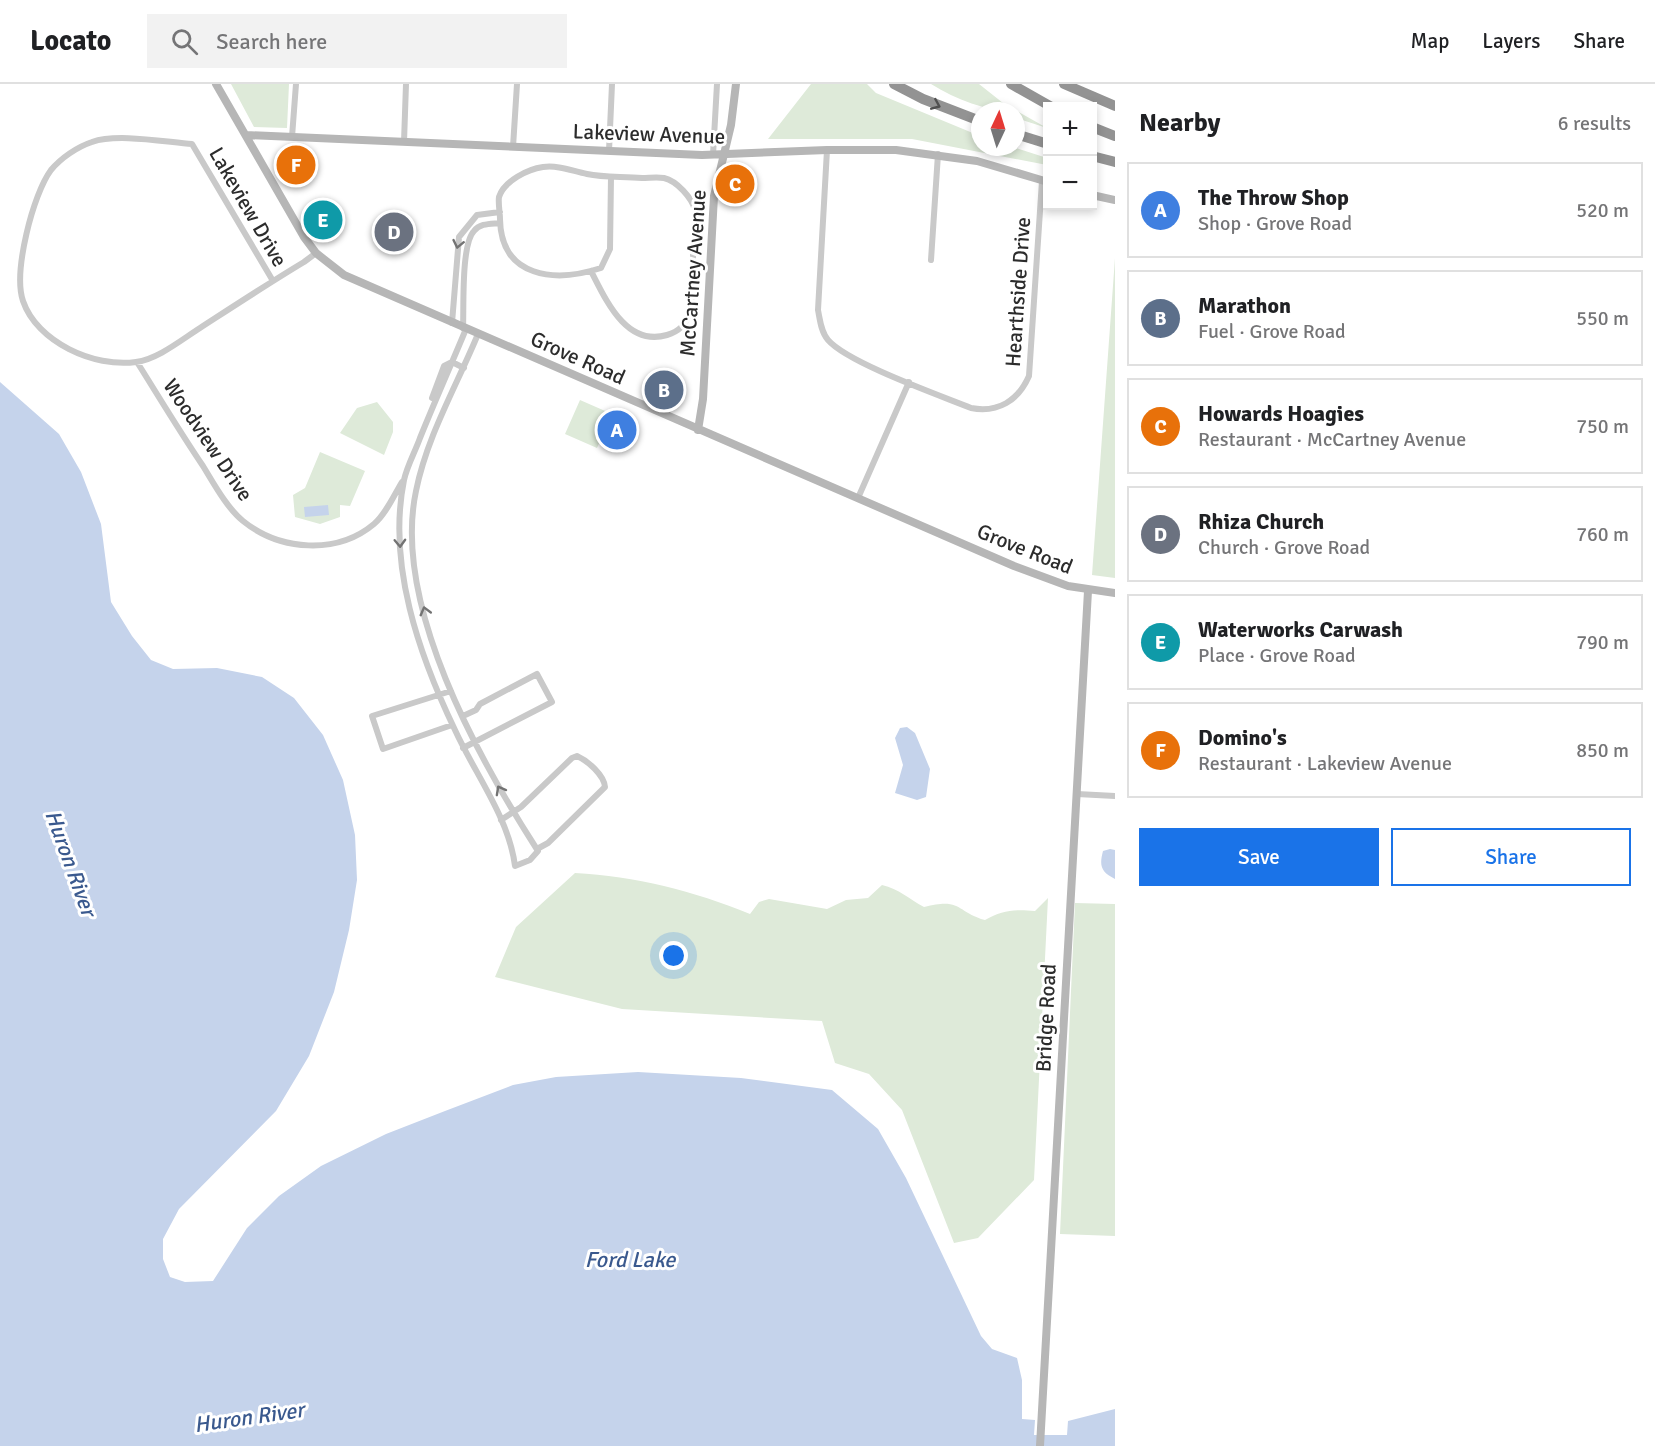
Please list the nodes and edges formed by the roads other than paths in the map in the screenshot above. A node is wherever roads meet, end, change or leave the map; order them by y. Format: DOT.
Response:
graph roads {
  1 [pos="216,84"];
  2 [pos="296,84"];
  3 [pos="406,84"];
  4 [pos="517,84"];
  5 [pos="612,84"];
  6 [pos="717,84"];
  7 [pos="736,84"];
  8 [pos="894,84"];
  9 [pos="1011,84"];
  10 [pos="1064,84"];
  11 [pos="1043,102"];
  12 [pos="1115,106"];
  13 [pos="971,118"];
  14 [pos="1097,129"];
  15 [pos="246,135"];
  16 [pos="1115,136"];
  17 [pos="292,137"];
  18 [pos="1025,137"];
  19 [pos="404,142"];
  20 [pos="1043,143"];
  21 [pos="513,147"];
  22 [pos="827,150"];
  23 [pos="609,151"];
  24 [pos="938,154"];
  25 [pos="718,155"];
  26 [pos="1097,157"];
  27 [pos="1115,162"];
  28 [pos="612,177"];
  29 [pos="1043,180"];
  30 [pos="1097,196"];
  31 [pos="1115,200"];
  32 [pos="1043,208"];
  33 [pos="500,212"];
  34 [pos="500,223"];
  35 [pos="316,253"];
  36 [pos="931,260"];
  37 [pos="591,271"];
  38 [pos="273,281"];
  39 [pos="452,323"];
  40 [pos="464,328"];
  41 [pos="478,334"];
  42 [pos="137,362"];
  43 [pos="452,362"];
  44 [pos="464,368"];
  45 [pos="909,382"];
  46 [pos="434,404"];
  47 [pos="445,410"];
  48 [pos="429,418"];
  49 [pos="698,430"];
  50 [pos="414,455"];
  51 [pos="424,458"];
  52 [pos="404,478"];
  53 [pos="858,498"];
  54 [pos="412,519"];
  55 [pos="399,522"];
  56 [pos="420,591"];
  57 [pos="1088,591"];
  58 [pos="1115,593"];
  59 [pos="408,594"];
  60 [pos="451,691"];
  61 [pos="438,693"];
  62 [pos="463,717"];
  63 [pos="452,725"];
  64 [pos="475,744"];
  65 [pos="463,748"];
  66 [pos="1077,794"];
  67 [pos="1115,796"];
  68 [pos="513,812"];
  69 [pos="501,820"];
  70 [pos="537,849"];
  71 [pos="1040,1446"];
  1 -- 15 [label="street, Grove Road"];
  2 -- 17 [label="street"];
  3 -- 19 [label="street"];
  4 -- 21 [label="street"];
  5 -- 23 [label="street"];
  6 -- 25 [label="street"];
  7 -- 25 [label="street, McCartney Avenue"];
  8 -- 13 [label="highway, one-way"];
  9 -- 11 [label="highway"];
  10 -- 12 [label="highway"];
  14 -- 16 [label="highway"];
  15 -- 17 [label="street, Lakeview Avenue"];
  15 -- 35 [label="street, Grove Road"];
  17 -- 19 [label="street, Lakeview Avenue"];
  18 -- 20 [label="highway"];
  19 -- 21 [label="street, Lakeview Avenue"];
  21 -- 23 [label="street, Lakeview Avenue"];
  22 -- 24 [label="street, Lakeview Avenue"];
  22 -- 25 [label="street, Lakeview Avenue"];
  22 -- 45 [label="street, Hearthside Drive"];
  23 -- 25 [label="street, Lakeview Avenue"];
  24 -- 29 [label="street, Lakeview Avenue"];
  24 -- 36 [label="street"];
  25 -- 49 [label="street, McCartney Avenue"];
  26 -- 27 [label="highway"];
  28 -- 33 [label="street"];
  28 -- 37 [label="street"];
  28 -- 37 [label="street"];
  30 -- 31 [label="street"];
  32 -- 45 [label="street, Hearthside Drive"];
  33 -- 34 [label="street"];
  33 -- 39 [label="street, one-way"];
  34 -- 37 [label="street"];
  34 -- 40 [label="street"];
  35 -- 38 [label="street"];
  35 -- 39 [label="street, Grove Road"];
  38 -- 42 [label="street, Lakeview Drive"];
  38 -- 42 [label="street, Lakeview Drive"];
  39 -- 40 [label="street, Grove Road"];
  40 -- 41 [label="street, Grove Road"];
  40 -- 43 [label="street"];
  41 -- 44 [label="street"];
  41 -- 49 [label="street, Grove Road"];
  42 -- 52 [label="street, Woodview Drive"];
  43 -- 44 [label="street"];
  43 -- 46 [label="street"];
  43 -- 48 [label="street"];
  44 -- 47 [label="street"];
  45 -- 53 [label="street"];
  46 -- 47 [label="street"];
  46 -- 48 [label="street"];
  47 -- 51 [label="street"];
  48 -- 50 [label="street"];
  49 -- 53 [label="street, Grove Road"];
  50 -- 51 [label="street"];
  50 -- 52 [label="street"];
  51 -- 54 [label="street"];
  52 -- 55 [label="street"];
  53 -- 57 [label="street, Grove Road"];
  54 -- 55 [label="street"];
  54 -- 56 [label="street"];
  55 -- 59 [label="street, one-way"];
  56 -- 59 [label="street"];
  60 -- 56 [label="street, one-way"];
  57 -- 58 [label="street, Grove Road"];
  57 -- 66 [label="street, Bridge Road"];
  59 -- 61 [label="street"];
  60 -- 61 [label="street"];
  60 -- 62 [label="street"];
  61 -- 63 [label="street"];
  61 -- 63 [label="street"];
  62 -- 64 [label="street"];
  62 -- 64 [label="street"];
  63 -- 65 [label="street"];
  64 -- 65 [label="street"];
  68 -- 64 [label="street, one-way"];
  65 -- 69 [label="street"];
  66 -- 67 [label="street"];
  66 -- 71 [label="street, Bridge Road"];
  68 -- 69 [label="street"];
  68 -- 70 [label="street"];
  68 -- 70 [label="street"];
  69 -- 70 [label="street"];
}
